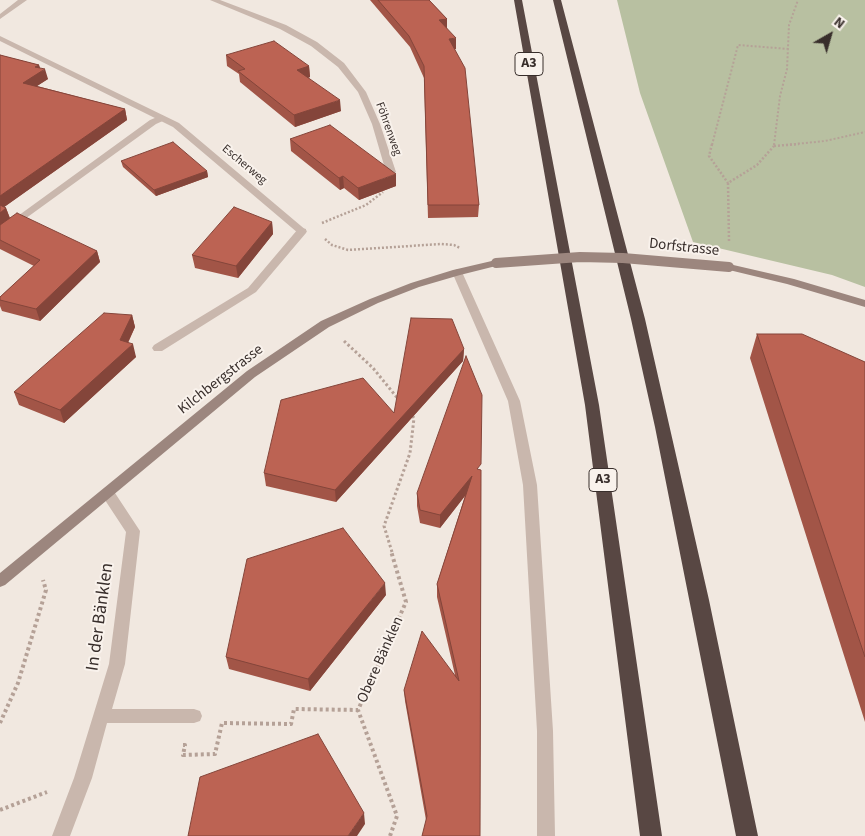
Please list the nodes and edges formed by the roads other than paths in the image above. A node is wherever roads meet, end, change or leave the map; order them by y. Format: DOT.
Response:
graph roads {
  1 [pos="23,0"];
  2 [pos="214,0"];
  3 [pos="518,0"];
  4 [pos="557,0"];
  5 [pos="0,17"];
  6 [pos="0,38"];
  7 [pos="162,118"];
  8 [pos="391,172"];
  9 [pos="0,234"];
  10 [pos="496,263"];
  11 [pos="457,272"];
  12 [pos="865,304"];
  13 [pos="158,348"];
  14 [pos="108,494"];
  15 [pos="0,581"];
  16 [pos="101,716"];
  17 [pos="194,716"];
  18 [pos="61,836"];
  19 [pos="546,836"];
  20 [pos="651,836"];
  21 [pos="747,836"];
  1 -- 5 [label="street"];
  2 -- 8 [label="street, Föhrenweg"];
  3 -- 20 [label="highway, A3"];
  4 -- 21 [label="highway"];
  6 -- 7 [label="street, Escherweg"];
  7 -- 9 [label="street"];
  7 -- 13 [label="street, Escherweg"];
  10 -- 11 [label="street, Kilchbergstrasse"];
  10 -- 12 [label="street, Dorfstrasse, bridge"];
  11 -- 14 [label="street, Kilchbergstrasse"];
  11 -- 19 [label="street"];
  14 -- 15 [label="street, Kilchbergstrasse"];
  14 -- 16 [label="street, In der Bänklen"];
  16 -- 17 [label="street"];
  16 -- 18 [label="street, In der Bänklen"];
}
